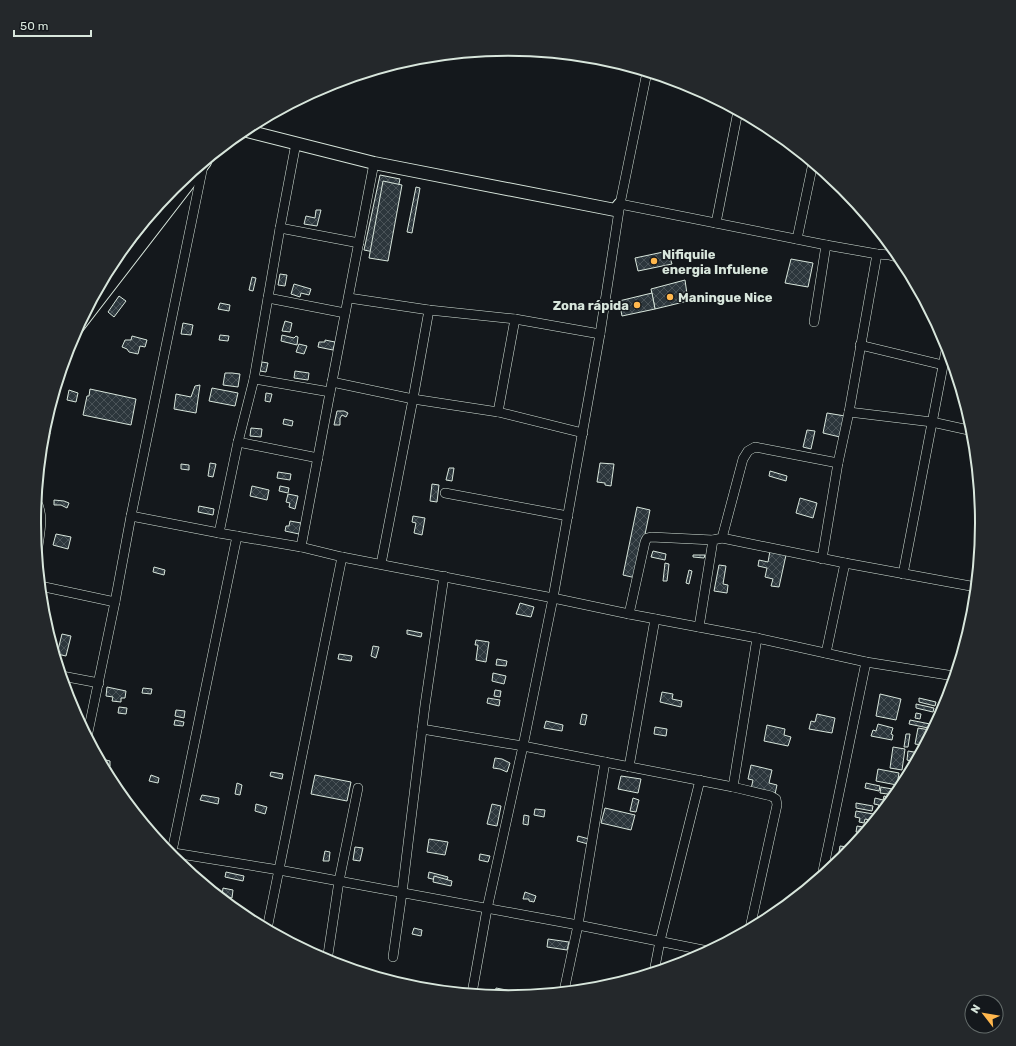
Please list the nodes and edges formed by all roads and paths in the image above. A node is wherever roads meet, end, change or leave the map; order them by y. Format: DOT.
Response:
graph roads {
  1 [pos="646,77"];
  2 [pos="737,116"];
  3 [pos="253,132"];
  4 [pos="296,143"];
  5 [pos="374,164"];
  6 [pos="812,169"];
  7 [pos="203,170"];
  8 [pos="189,183"];
  9 [pos="620,204"];
  10 [pos="716,224"];
  11 [pos="280,228"];
  12 [pos="798,239"];
  13 [pos="359,243"];
  14 [pos="826,244"];
  15 [pos="887,251"];
  16 [pos="877,254"];
  17 [pos="268,298"];
  18 [pos="348,298"];
  19 [pos="96,303"];
  20 [pos="429,310"];
  21 [pos="345,313"];
  22 [pos="515,319"];
  23 [pos="814,322"];
  24 [pos="600,334"];
  25 [pos="860,345"];
  26 [pos="944,358"];
  27 [pos="943,365"];
  28 [pos="254,378"];
  29 [pos="332,382"];
  30 [pos="330,392"];
  31 [pos="413,399"];
  32 [pos="498,412"];
  33 [pos="849,412"];
  34 [pos="932,422"];
  35 [pos="965,429"];
  36 [pos="583,432"];
  37 [pos="238,442"];
  38 [pos="318,458"];
  39 [pos="838,463"];
  40 [pos="445,492"];
  41 [pos="131,516"];
  42 [pos="568,516"];
  43 [pos="219,533"];
  44 [pos="237,536"];
  45 [pos="718,539"];
  46 [pos="301,547"];
  47 [pos="342,557"];
  48 [pos="822,559"];
  49 [pos="381,564"];
  50 [pos="845,564"];
  51 [pos="903,574"];
  52 [pos="444,576"];
  53 [pos="46,587"];
  54 [pos="971,587"];
  55 [pos="553,598"];
  56 [pos="116,602"];
  57 [pos="629,614"];
  58 [pos="655,619"];
  59 [pos="699,627"];
  60 [pos="757,638"];
  61 [pos="826,653"];
  62 [pos="866,662"];
  63 [pos="949,675"];
  64 [pos="68,677"];
  65 [pos="99,683"];
  66 [pos="89,729"];
  67 [pos="422,729"];
  68 [pos="522,746"];
  69 [pos="605,762"];
  70 [pos="629,767"];
  71 [pos="700,780"];
  72 [pos="733,787"];
  73 [pos="358,788"];
  74 [pos="171,846"];
  75 [pos="180,854"];
  76 [pos="824,866"];
  77 [pos="279,870"];
  78 [pos="339,881"];
  79 [pos="402,893"];
  80 [pos="487,908"];
  81 [pos="752,920"];
  82 [pos="268,923"];
  83 [pos="578,925"];
  84 [pos="660,941"];
  85 [pos="699,949"];
  86 [pos="328,954"];
  87 [pos="393,957"];
  88 [pos="655,966"];
  89 [pos="565,986"];
  90 [pos="473,989"];
  1 -- 9 [label="street"];
  2 -- 10 [label="street"];
  3 -- 4 [label="street"];
  4 -- 5 [label="street"];
  4 -- 11 [label="street"];
  5 -- 9 [label="street"];
  5 -- 13 [label="street"];
  6 -- 12 [label="street"];
  7 -- 41 [label="street"];
  8 -- 19 [label="street"];
  9 -- 10 [label="street"];
  9 -- 24 [label="street"];
  10 -- 12 [label="street"];
  11 -- 13 [label="street"];
  11 -- 17 [label="street"];
  12 -- 14 [label="street"];
  13 -- 18 [label="street"];
  14 -- 16 [label="street"];
  14 -- 23 [label="street"];
  15 -- 16 [label="street"];
  16 -- 25 [label="street"];
  17 -- 21 [label="street"];
  17 -- 28 [label="street"];
  18 -- 20 [label="street"];
  18 -- 21 [label="street"];
  20 -- 22 [label="street"];
  20 -- 31 [label="street"];
  21 -- 29 [label="street"];
  22 -- 24 [label="street"];
  22 -- 32 [label="street"];
  24 -- 36 [label="street"];
  25 -- 27 [label="street"];
  25 -- 33 [label="street"];
  26 -- 27 [label="street"];
  27 -- 34 [label="street"];
  28 -- 30 [label="street"];
  28 -- 37 [label="street"];
  29 -- 30 [label="street"];
  29 -- 31 [label="street"];
  30 -- 38 [label="street"];
  31 -- 32 [label="street"];
  31 -- 49 [label="street"];
  32 -- 36 [label="street"];
  33 -- 34 [label="street"];
  33 -- 39 [label="street"];
  34 -- 35 [label="street"];
  34 -- 51 [label="street"];
  36 -- 42 [label="street"];
  37 -- 38 [label="street"];
  37 -- 43 [label="street"];
  38 -- 46 [label="street"];
  39 -- 45 [label="street"];
  39 -- 48 [label="street"];
  40 -- 42 [label="street"];
  41 -- 43 [label="street"];
  41 -- 56 [label="street"];
  42 -- 55 [label="street"];
  43 -- 44 [label="street"];
  44 -- 46 [label="street"];
  44 -- 74 [label="street"];
  45 -- 48 [label="street"];
  45 -- 57 [label="street"];
  45 -- 59 [label="street"];
  46 -- 47 [label="street"];
  47 -- 49 [label="street"];
  47 -- 77 [label="street"];
  48 -- 50 [label="street"];
  49 -- 52 [label="street"];
  50 -- 51 [label="street"];
  50 -- 61 [label="street"];
  51 -- 54 [label="street"];
  52 -- 55 [label="street"];
  52 -- 67 [label="street"];
  53 -- 56 [label="street"];
  55 -- 57 [label="street"];
  55 -- 68 [label="street"];
  56 -- 65 [label="street"];
  57 -- 58 [label="street"];
  58 -- 59 [label="street"];
  58 -- 70 [label="street"];
  59 -- 60 [label="street"];
  60 -- 61 [label="street"];
  60 -- 72 [label="street"];
  61 -- 62 [label="street"];
  62 -- 63 [label="street"];
  62 -- 76 [label="street"];
  64 -- 65 [label="street"];
  65 -- 66 [label="street"];
  67 -- 68 [label="street"];
  67 -- 79 [label="street"];
  68 -- 69 [label="street"];
  68 -- 80 [label="street"];
  69 -- 70 [label="street"];
  69 -- 83 [label="street"];
  70 -- 71 [label="street"];
  71 -- 72 [label="street"];
  71 -- 84 [label="street"];
  72 -- 81 [label="street"];
  73 -- 78 [label="street"];
  75 -- 77 [label="street"];
  77 -- 78 [label="street"];
  77 -- 82 [label="street"];
  78 -- 79 [label="street"];
  78 -- 86 [label="street"];
  79 -- 80 [label="street"];
  79 -- 87 [label="street"];
  80 -- 83 [label="street"];
  80 -- 90 [label="street"];
  83 -- 84 [label="street"];
  83 -- 89 [label="street"];
  84 -- 85 [label="street"];
  84 -- 88 [label="street"];
}
